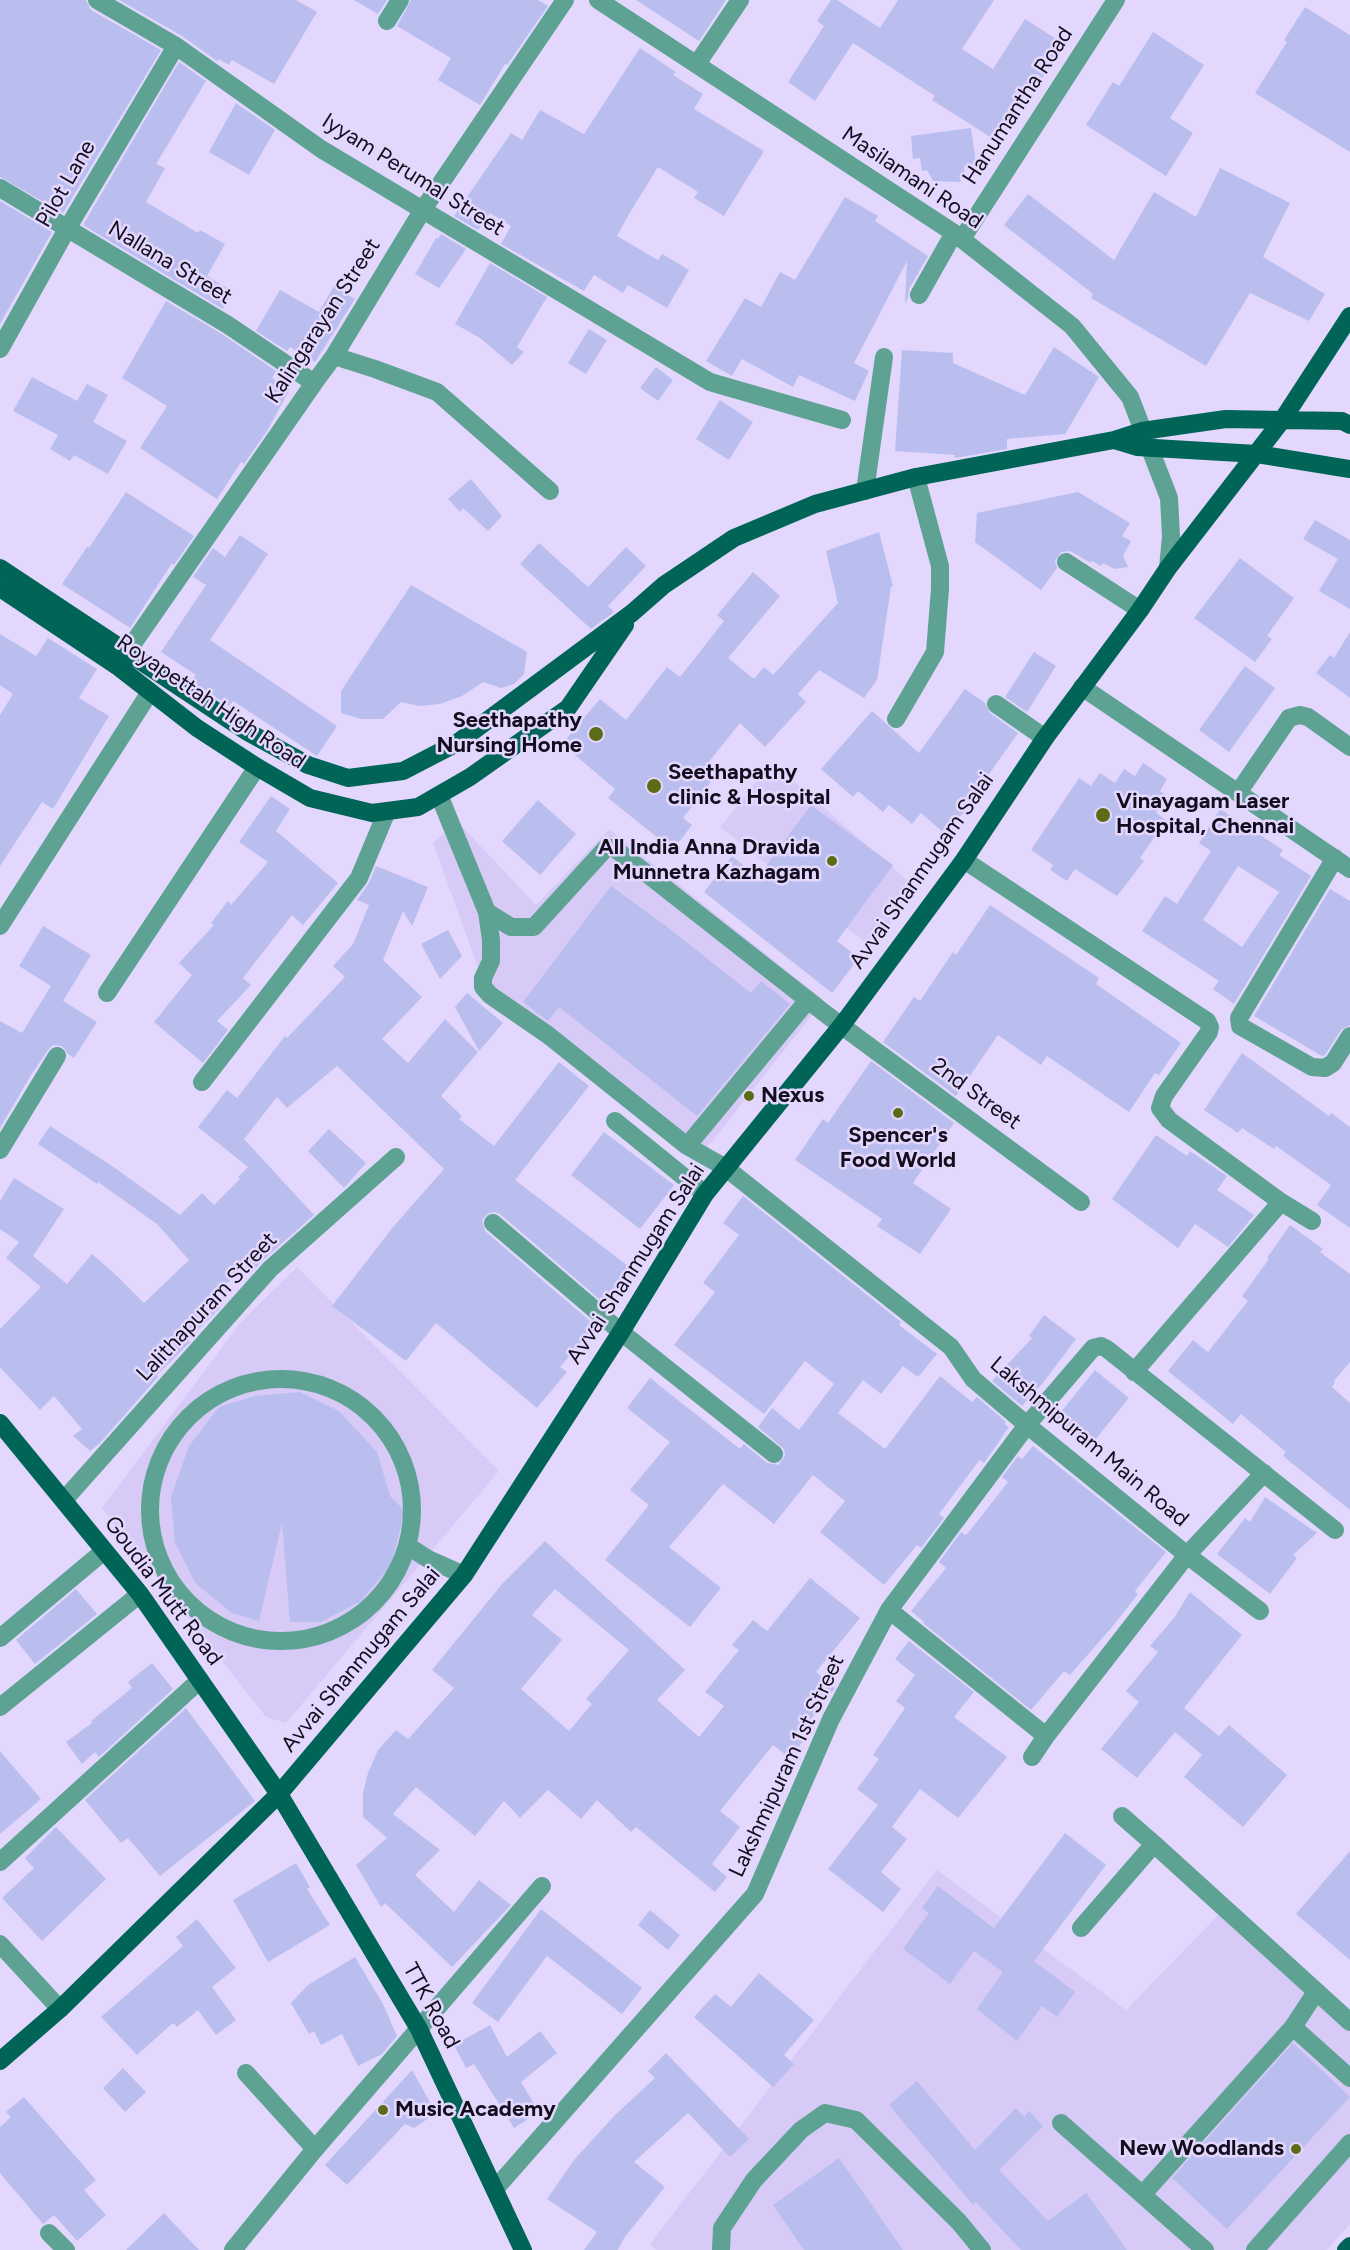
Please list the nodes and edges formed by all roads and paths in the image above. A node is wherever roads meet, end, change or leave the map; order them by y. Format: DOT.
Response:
graph roads {
  1 [pos="97,0"];
  2 [pos="400,0"];
  3 [pos="565,0"];
  4 [pos="598,0"];
  5 [pos="740,0"];
  6 [pos="1116,0"];
  7 [pos="387,21"];
  8 [pos="176,46"];
  9 [pos="697,64"];
  10 [pos="0,188"];
  11 [pos="422,211"];
  12 [pos="67,229"];
  13 [pos="958,236"];
  14 [pos="919,295"];
  15 [pos="1350,316"];
  16 [pos="0,349"];
  17 [pos="334,356"];
  18 [pos="884,357"];
  19 [pos="314,383"];
  20 [pos="1283,419"];
  21 [pos="842,420"];
  22 [pos="1350,425"];
  23 [pos="1145,439"];
  24 [pos="1257,454"];
  25 [pos="1350,469"];
  26 [pos="916,477"];
  27 [pos="550,491"];
  28 [pos="865,491"];
  29 [pos="1066,562"];
  30 [pos="0,568"];
  31 [pos="1168,568"];
  32 [pos="0,588"];
  33 [pos="1140,610"];
  34 [pos="632,614"];
  35 [pos="122,659"];
  36 [pos="1082,687"];
  37 [pos="150,692"];
  38 [pos="996,704"];
  39 [pos="897,719"];
  40 [pos="1045,738"];
  41 [pos="1350,747"];
  42 [pos="257,767"];
  43 [pos="1238,793"];
  44 [pos="438,795"];
  45 [pos="387,811"];
  46 [pos="964,860"];
  47 [pos="1344,860"];
  48 [pos="487,912"];
  49 [pos="0,926"];
  50 [pos="107,993"];
  51 [pos="808,1000"];
  52 [pos="842,1025"];
  53 [pos="1350,1036"];
  54 [pos="57,1056"];
  55 [pos="202,1082"];
  56 [pos="615,1121"];
  57 [pos="687,1146"];
  58 [pos="0,1150"];
  59 [pos="396,1157"];
  60 [pos="726,1168"];
  61 [pos="705,1194"];
  62 [pos="1082,1202"];
  63 [pos="1281,1202"];
  64 [pos="1312,1221"];
  65 [pos="493,1223"];
  66 [pos="621,1332"];
  67 [pos="1134,1372"];
  68 [pos="0,1423"];
  69 [pos="1027,1425"];
  70 [pos="774,1454"];
  71 [pos="1264,1473"];
  72 [pos="63,1500"];
  73 [pos="1335,1530"];
  74 [pos="408,1546"];
  75 [pos="104,1551"];
  76 [pos="1187,1555"];
  77 [pos="464,1575"];
  78 [pos="140,1594"];
  79 [pos="889,1610"];
  80 [pos="1260,1611"];
  81 [pos="0,1638"];
  82 [pos="200,1680"];
  83 [pos="0,1707"];
  84 [pos="1046,1736"];
  85 [pos="1032,1757"];
  86 [pos="279,1794"];
  87 [pos="1122,1816"];
  88 [pos="1154,1844"];
  89 [pos="0,1862"];
  90 [pos="542,1886"];
  91 [pos="1081,1928"];
  92 [pos="0,1944"];
  93 [pos="1316,1992"];
  94 [pos="60,2009"];
  95 [pos="1350,2022"];
  96 [pos="1293,2027"];
  97 [pos="419,2029"];
  98 [pos="0,2061"];
  99 [pos="246,2073"];
  100 [pos="1350,2078"];
  101 [pos="1060,2123"];
  102 [pos="1350,2143"];
  103 [pos="315,2149"];
  104 [pos="495,2189"];
  105 [pos="1143,2194"];
  106 [pos="49,2233"];
  107 [pos="1350,2246"];
  108 [pos="66,2250"];
  109 [pos="233,2250"];
  110 [pos="523,2250"];
  111 [pos="721,2250"];
  112 [pos="982,2250"];
  113 [pos="1205,2250"];
  114 [pos="1256,2250"];
  115 [pos="1346,2250"];
  1 -- 8 [label="street, Iyyam Perumal Street"];
  2 -- 7 [label="street"];
  3 -- 11 [label="street, Kalingarayan Street"];
  4 -- 9 [label="street, Masilamani Road"];
  5 -- 9 [label="street"];
  6 -- 13 [label="street, Hanumantha Road"];
  8 -- 11 [label="street, Iyyam Perumal Street"];
  8 -- 12 [label="street, Pilot Lane"];
  9 -- 13 [label="street, Masilamani Road"];
  10 -- 12 [label="street, Nallana Street"];
  11 -- 17 [label="street, Kalingarayan Street"];
  11 -- 21 [label="street, Iyyam Perumal Street"];
  12 -- 16 [label="street, Pilot Lane"];
  12 -- 19 [label="street, Nallana Street"];
  13 -- 14 [label="street, Hanumantha Road"];
  13 -- 23 [label="street, Masilamani Road"];
  15 -- 20 [label="main road, Avvai Shanmugam Salai"];
  17 -- 19 [label="street, Kalingarayan Street"];
  17 -- 27 [label="street"];
  18 -- 28 [label="street"];
  19 -- 35 [label="street, Kalingarayan Street"];
  20 -- 22 [label="main road"];
  20 -- 23 [label="main road"];
  20 -- 24 [label="main road, Avvai Shanmugam Salai"];
  23 -- 24 [label="main road"];
  23 -- 26 [label="main road"];
  23 -- 31 [label="street, Masilamani Road"];
  24 -- 25 [label="main road"];
  24 -- 31 [label="main road, Avvai Shanmugam Salai"];
  26 -- 28 [label="main road"];
  26 -- 39 [label="street"];
  28 -- 34 [label="main road"];
  29 -- 33 [label="street"];
  30 -- 35 [label="main road, Royapettah High Road"];
  31 -- 33 [label="main road, Avvai Shanmugam Salai"];
  32 -- 35 [label="main road, Royapettah High Road"];
  33 -- 36 [label="main road, Avvai Shanmugam Salai"];
  34 -- 35 [label="main road, Royapettah High Road"];
  34 -- 44 [label="main road, Royapettah High Road"];
  35 -- 37 [label="main road, Royapettah High Road"];
  36 -- 40 [label="main road, Avvai Shanmugam Salai"];
  36 -- 43 [label="street"];
  37 -- 42 [label="main road, Royapettah High Road"];
  37 -- 49 [label="street"];
  38 -- 40 [label="street"];
  40 -- 46 [label="main road, Avvai Shanmugam Salai"];
  41 -- 43 [label="street"];
  42 -- 45 [label="main road, Royapettah High Road"];
  42 -- 50 [label="street"];
  43 -- 47 [label="street"];
  44 -- 45 [label="main road, Royapettah High Road"];
  44 -- 48 [label="street"];
  45 -- 55 [label="street"];
  46 -- 52 [label="main road, Avvai Shanmugam Salai"];
  46 -- 63 [label="street"];
  47 -- 53 [label="street"];
  48 -- 51 [label="street, 2nd Street"];
  48 -- 57 [label="street, Lakshmipuram Main Road"];
  51 -- 52 [label="street, 2nd Street"];
  51 -- 57 [label="street"];
  52 -- 60 [label="main road, Avvai Shanmugam Salai"];
  52 -- 62 [label="street, 2nd Street"];
  54 -- 58 [label="street"];
  56 -- 61 [label="street"];
  57 -- 60 [label="street, Lakshmipuram Main Road"];
  59 -- 72 [label="street, Lalithapuram Street"];
  60 -- 61 [label="main road, Avvai Shanmugam Salai"];
  60 -- 69 [label="street, Lakshmipuram Main Road"];
  61 -- 66 [label="main road, Avvai Shanmugam Salai"];
  63 -- 64 [label="street"];
  63 -- 67 [label="street"];
  65 -- 66 [label="street"];
  66 -- 70 [label="street"];
  66 -- 77 [label="main road, Avvai Shanmugam Salai"];
  67 -- 69 [label="street, Lakshmipuram 1st Street"];
  67 -- 71 [label="street"];
  68 -- 72 [label="main road, Goudia Mutt Road"];
  69 -- 76 [label="street, Lakshmipuram Main Road"];
  69 -- 79 [label="street, Lakshmipuram 1st Street"];
  71 -- 73 [label="street"];
  71 -- 76 [label="street"];
  72 -- 75 [label="main road, Goudia Mutt Road"];
  74 -- 74 [label="street"];
  74 -- 77 [label="street"];
  75 -- 78 [label="main road, Goudia Mutt Road"];
  75 -- 81 [label="street"];
  76 -- 80 [label="street, Lakshmipuram Main Road"];
  76 -- 84 [label="street"];
  77 -- 86 [label="main road, Avvai Shanmugam Salai"];
  78 -- 82 [label="main road, Goudia Mutt Road"];
  78 -- 83 [label="street"];
  79 -- 84 [label="street"];
  79 -- 104 [label="street, Lakshmipuram 1st Street"];
  82 -- 86 [label="main road, Goudia Mutt Road"];
  82 -- 89 [label="street"];
  84 -- 85 [label="street"];
  86 -- 94 [label="main road, Avvai Shanmugam Salai"];
  86 -- 97 [label="main road, TTK Road"];
  87 -- 88 [label="street"];
  88 -- 91 [label="street"];
  88 -- 93 [label="street"];
  90 -- 97 [label="street"];
  92 -- 94 [label="street"];
  93 -- 95 [label="street"];
  93 -- 96 [label="street"];
  94 -- 98 [label="main road, Avvai Shanmugam Salai"];
  96 -- 100 [label="street"];
  96 -- 105 [label="street"];
  97 -- 103 [label="street"];
  97 -- 104 [label="main road, TTK Road"];
  99 -- 103 [label="street"];
  101 -- 105 [label="street"];
  102 -- 114 [label="street"];
  103 -- 109 [label="street"];
  104 -- 110 [label="main road, TTK Road"];
  105 -- 113 [label="street"];
  106 -- 108 [label="street"];
  107 -- 115 [label="main road"];
  111 -- 112 [label="street"];
}
